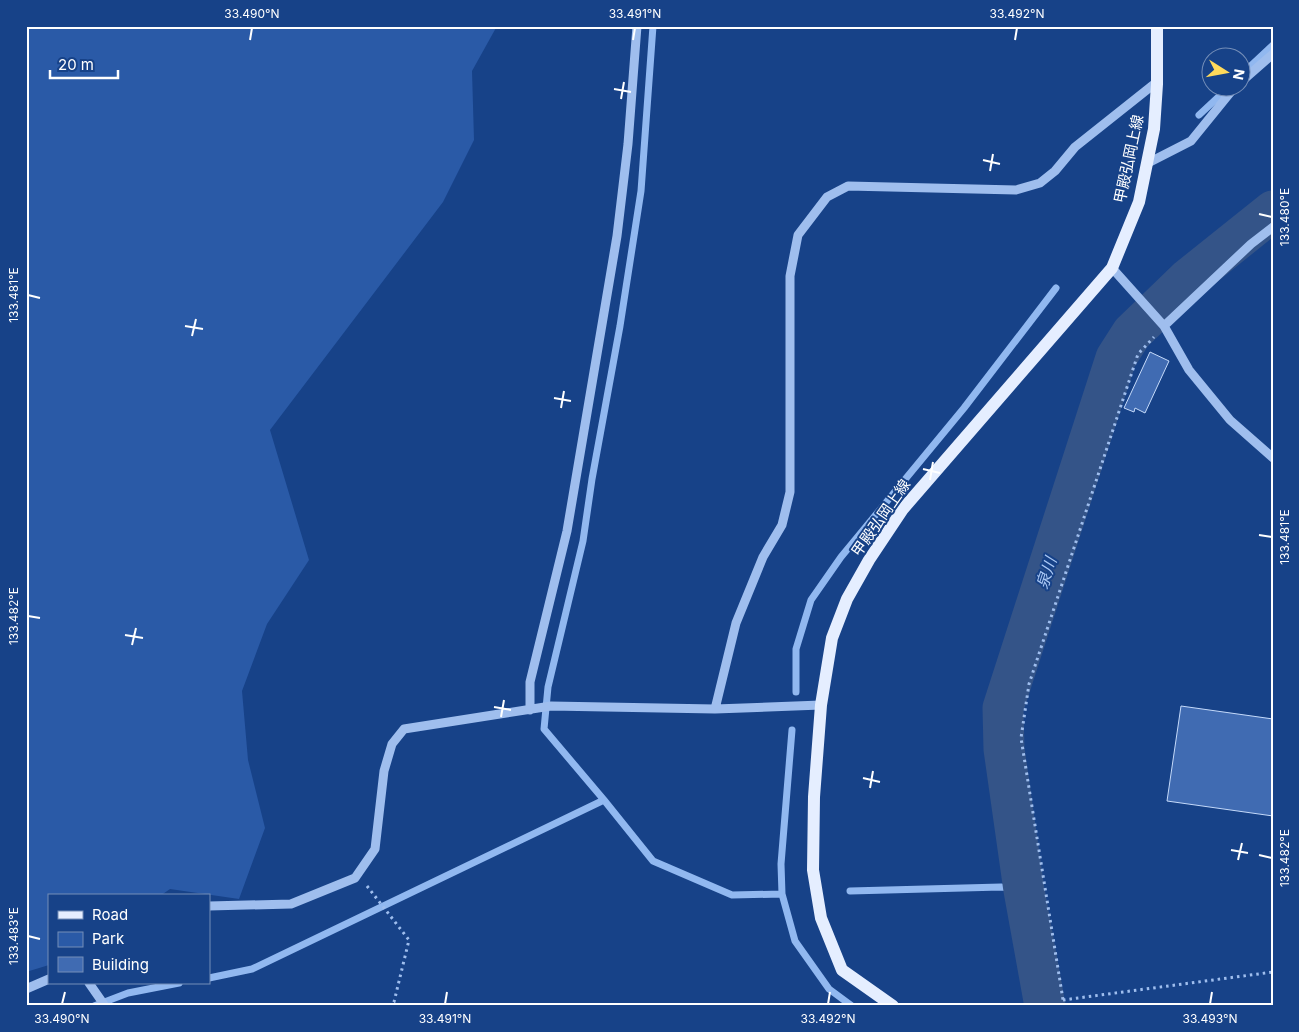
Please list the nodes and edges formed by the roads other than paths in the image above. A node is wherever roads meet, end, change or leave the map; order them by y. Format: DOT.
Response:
graph roads {
  1 [pos="637,26"];
  2 [pos="1157,26"];
  3 [pos="1273,54"];
  4 [pos="1252,72"];
  5 [pos="1156,84"];
  6 [pos="1226,98"];
  7 [pos="1146,164"];
  8 [pos="1273,227"];
  9 [pos="1112,268"];
  10 [pos="1164,326"];
  11 [pos="1273,458"];
  12 [pos="821,705"];
  13 [pos="715,709"];
  14 [pos="533,710"];
  15 [pos="210,906"];
  16 [pos="48,979"];
  17 [pos="90,984"];
  18 [pos="26,989"];
  19 [pos="105,1006"];
  20 [pos="893,1006"];
  1 -- 14 [label="street"];
  2 -- 5 [label="main road, 甲殿弘岡上線"];
  3 -- 4 [label="street"];
  5 -- 7 [label="main road, 甲殿弘岡上線"];
  5 -- 13 [label="street"];
  6 -- 7 [label="street"];
  7 -- 9 [label="main road, 甲殿弘岡上線"];
  8 -- 10 [label="street"];
  9 -- 10 [label="street"];
  9 -- 12 [label="main road, 甲殿弘岡上線"];
  10 -- 11 [label="street"];
  12 -- 13 [label="street"];
  12 -- 20 [label="main road, 甲殿弘岡上線"];
  13 -- 14 [label="street"];
  14 -- 15 [label="street"];
  16 -- 18 [label="street"];
  17 -- 19 [label="street"];
}
